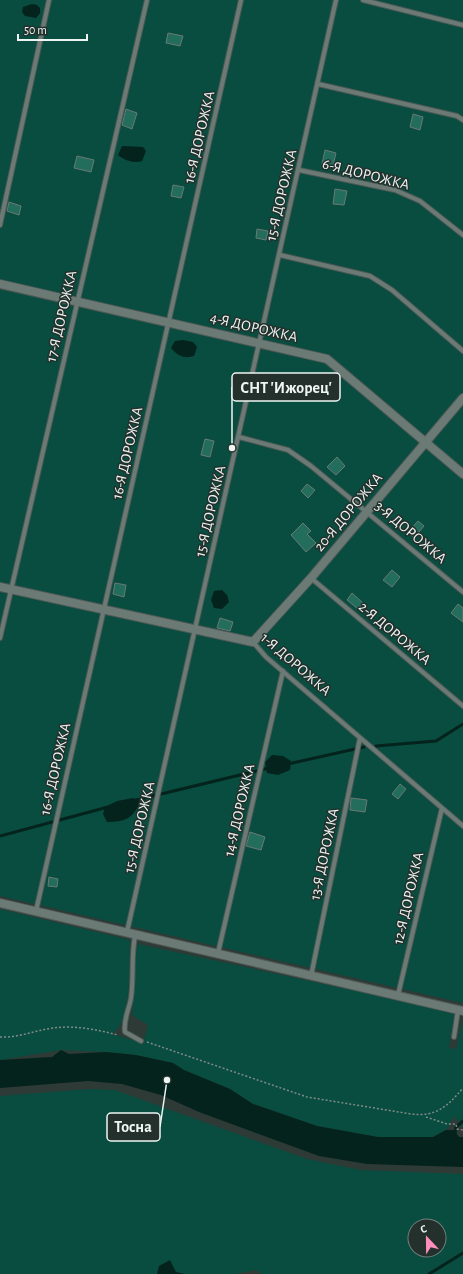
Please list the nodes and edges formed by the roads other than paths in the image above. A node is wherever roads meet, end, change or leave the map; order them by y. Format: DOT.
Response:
graph roads {
  1 [pos="49,0"];
  2 [pos="147,0"];
  3 [pos="241,0"];
  4 [pos="336,0"];
  5 [pos="363,0"];
  6 [pos="463,25"];
  7 [pos="318,84"];
  8 [pos="463,120"];
  9 [pos="299,170"];
  10 [pos="0,225"];
  11 [pos="463,235"];
  12 [pos="280,255"];
  13 [pos="0,284"];
  14 [pos="76,302"];
  15 [pos="170,322"];
  16 [pos="260,343"];
  17 [pos="463,352"];
  18 [pos="463,398"];
  19 [pos="239,437"];
  20 [pos="426,442"];
  21 [pos="463,474"];
  22 [pos="367,511"];
  23 [pos="311,578"];
  24 [pos="0,587"];
  25 [pos="11,590"];
  26 [pos="463,592"];
  27 [pos="103,610"];
  28 [pos="196,630"];
  29 [pos="0,638"];
  30 [pos="253,642"];
  31 [pos="283,672"];
  32 [pos="463,706"];
  33 [pos="360,740"];
  34 [pos="442,808"];
  35 [pos="463,826"];
  36 [pos="0,903"];
  37 [pos="36,911"];
  38 [pos="126,933"];
  39 [pos="135,936"];
  40 [pos="218,954"];
  41 [pos="311,976"];
  42 [pos="398,995"];
  43 [pos="461,1010"];
  44 [pos="454,1037"];
  45 [pos="141,1041"];
  1 -- 10 [label="lane"];
  2 -- 14 [label="lane, 17-Я ДОРОЖКА"];
  3 -- 15 [label="lane, 16-Я ДОРОЖКА"];
  4 -- 7 [label="lane, 15-Я ДОРОЖКА"];
  5 -- 6 [label="lane"];
  7 -- 8 [label="lane"];
  7 -- 9 [label="lane, 15-Я ДОРОЖКА"];
  9 -- 11 [label="lane, 6-Я ДОРОЖКА"];
  9 -- 12 [label="lane, 15-Я ДОРОЖКА"];
  12 -- 16 [label="lane, 15-Я ДОРОЖКА"];
  12 -- 17 [label="lane"];
  13 -- 14 [label="street, 4-Я ДОРОЖКА"];
  14 -- 15 [label="street, 4-Я ДОРОЖКА"];
  14 -- 25 [label="lane, 17-Я ДОРОЖКА"];
  15 -- 16 [label="street, 4-Я ДОРОЖКА"];
  15 -- 27 [label="lane, 16-Я ДОРОЖКА"];
  16 -- 19 [label="lane, 15-Я ДОРОЖКА"];
  16 -- 20 [label="street, 4-Я ДОРОЖКА"];
  18 -- 20 [label="street, 20-Я ДОРОЖКА"];
  19 -- 22 [label="lane, 3-Я ДОРОЖКА"];
  19 -- 28 [label="lane, 15-Я ДОРОЖКА"];
  20 -- 21 [label="street, 4-Я ДОРОЖКА"];
  20 -- 22 [label="street, 20-Я ДОРОЖКА"];
  22 -- 23 [label="street, 20-Я ДОРОЖКА"];
  22 -- 26 [label="lane, 3-Я ДОРОЖКА"];
  23 -- 30 [label="street, 20-Я ДОРОЖКА"];
  23 -- 32 [label="lane, 2-Я ДОРОЖКА"];
  24 -- 25 [label="street, 1-Я ДОРОЖКА"];
  25 -- 27 [label="street, 1-Я ДОРОЖКА"];
  25 -- 29 [label="lane, 17-Я ДОРОЖКА"];
  27 -- 28 [label="street, 1-Я ДОРОЖКА"];
  27 -- 37 [label="lane, 16-Я ДОРОЖКА"];
  28 -- 30 [label="street, 1-Я ДОРОЖКА"];
  28 -- 38 [label="lane, 15-Я ДОРОЖКА"];
  30 -- 31 [label="lane, 1-Я ДОРОЖКА"];
  31 -- 33 [label="lane, 1-Я ДОРОЖКА"];
  31 -- 40 [label="lane, 14-Я ДОРОЖКА"];
  33 -- 34 [label="lane, 1-Я ДОРОЖКА"];
  33 -- 41 [label="lane, 13-Я ДОРОЖКА"];
  34 -- 35 [label="lane, 1-Я ДОРОЖКА"];
  34 -- 42 [label="lane, 12-Я ДОРОЖКА"];
  36 -- 37 [label="street"];
  37 -- 38 [label="street"];
  38 -- 39 [label="street"];
  39 -- 40 [label="street"];
  39 -- 45 [label="lane"];
  40 -- 41 [label="street"];
  41 -- 42 [label="street"];
  42 -- 43 [label="street"];
  43 -- 44 [label="lane"];
}
